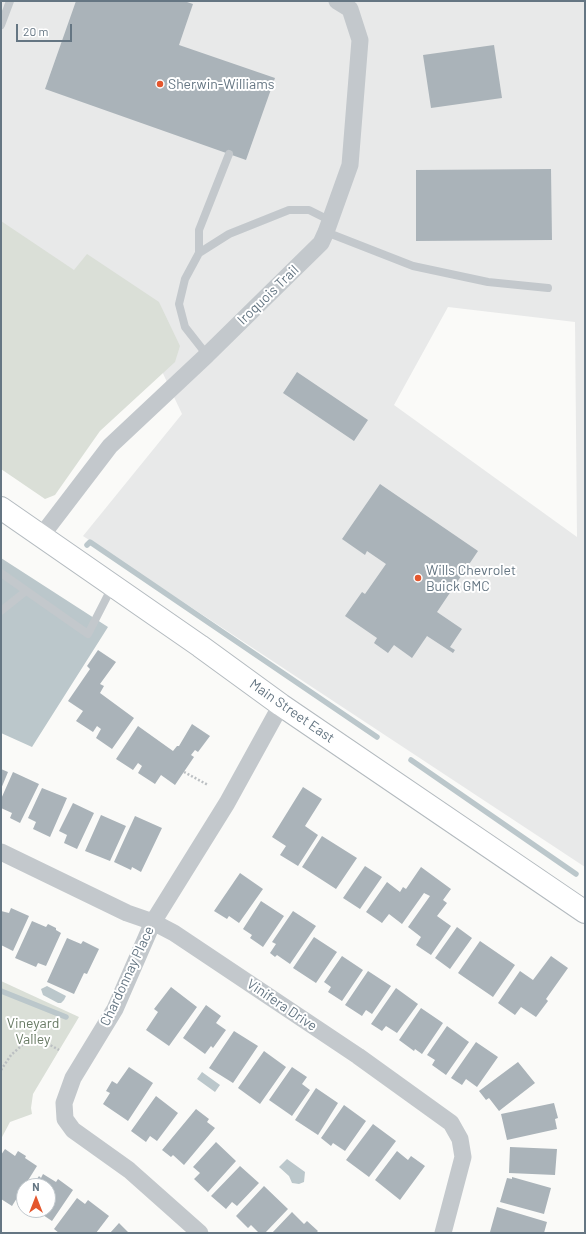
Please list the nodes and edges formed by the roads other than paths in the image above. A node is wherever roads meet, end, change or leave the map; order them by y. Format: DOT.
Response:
graph roads {
  1 [pos="10,1"];
  2 [pos="337,1"];
  3 [pos="1,25"];
  4 [pos="229,154"];
  5 [pos="328,226"];
  6 [pos="199,253"];
  7 [pos="548,288"];
  8 [pos="206,355"];
  9 [pos="1,508"];
  10 [pos="42,535"];
  11 [pos="1,573"];
  12 [pos="112,587"];
  13 [pos="26,591"];
  14 [pos="1,611"];
  15 [pos="281,705"];
  16 [pos="1,852"];
  17 [pos="585,912"];
  18 [pos="153,922"];
  19 [pos="200,1233"];
  20 [pos="443,1233"];
  1 -- 3 [label="lane"];
  2 -- 5 [label="street, Iroquois Trail"];
  4 -- 6 [label="lane"];
  5 -- 6 [label="lane"];
  5 -- 7 [label="lane"];
  5 -- 8 [label="street, Iroquois Trail"];
  6 -- 8 [label="lane"];
  8 -- 10 [label="street, Iroquois Trail"];
  9 -- 10 [label="main road, Main Street East"];
  10 -- 12 [label="main road, Main Street East"];
  11 -- 13 [label="lane"];
  12 -- 13 [label="lane"];
  12 -- 15 [label="main road, Main Street East"];
  13 -- 14 [label="lane"];
  15 -- 17 [label="main road, Main Street East"];
  15 -- 18 [label="street, Chardonnay Place"];
  16 -- 18 [label="street, Vinifera Drive"];
  18 -- 19 [label="street, Chardonnay Place"];
  18 -- 20 [label="street, Vinifera Drive"];
}
